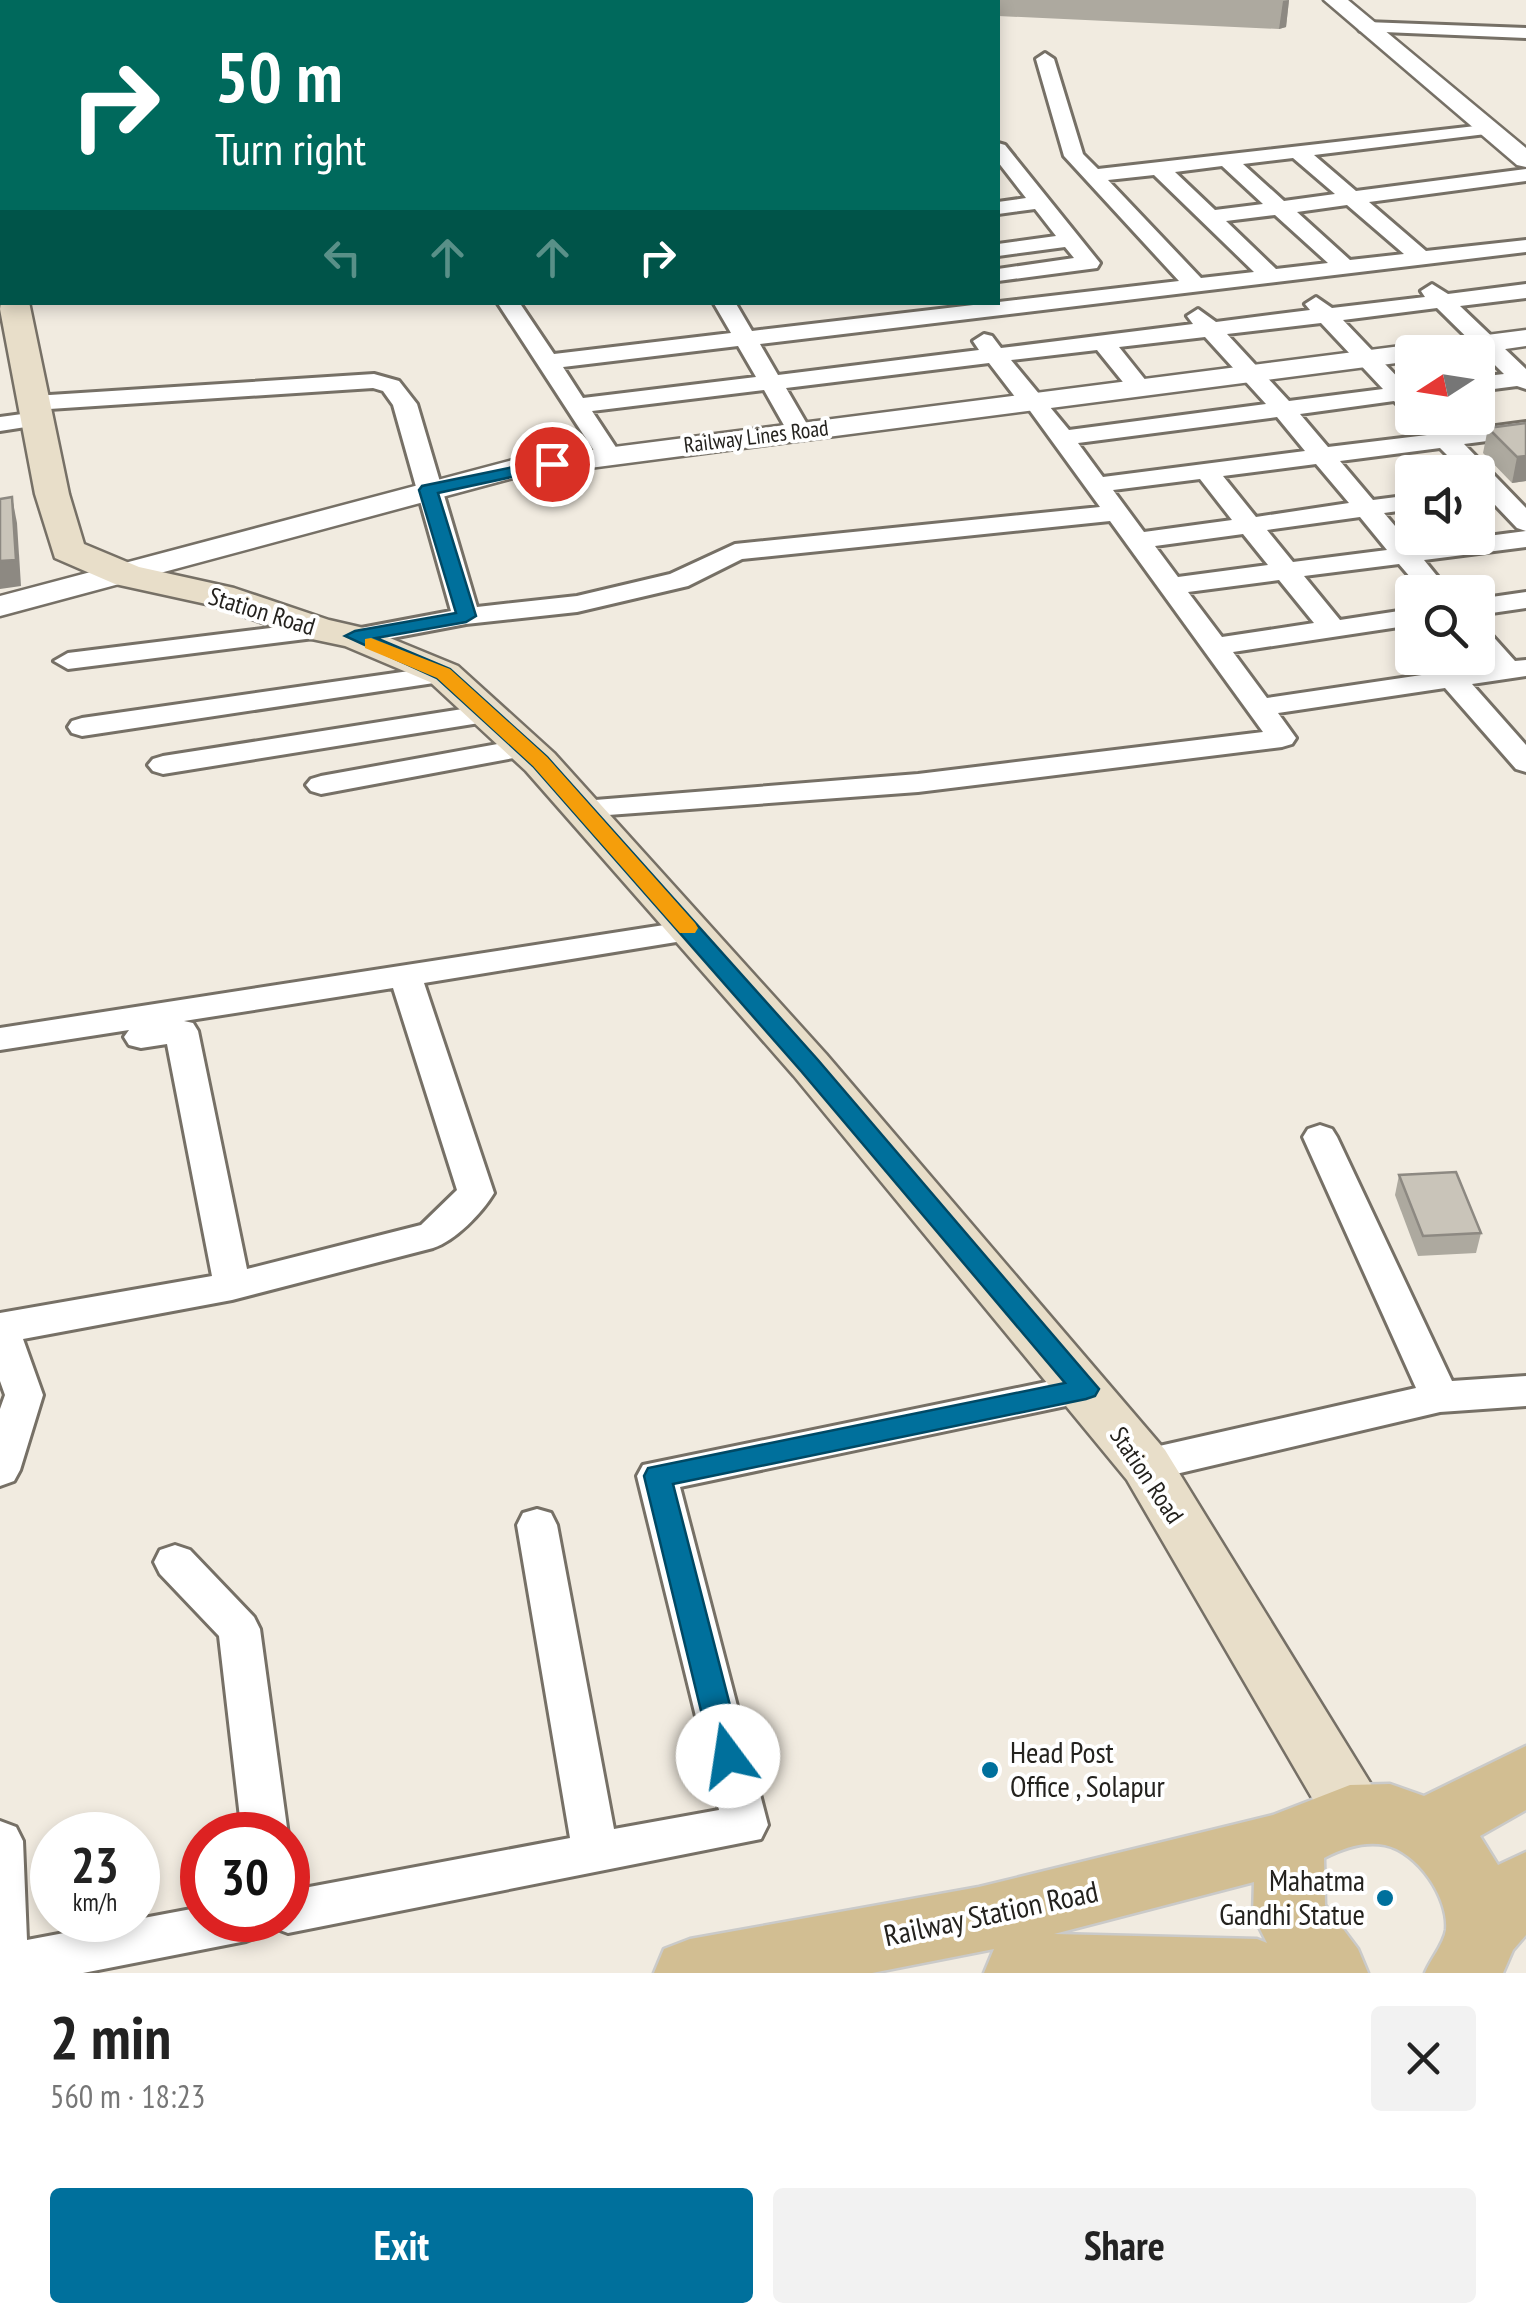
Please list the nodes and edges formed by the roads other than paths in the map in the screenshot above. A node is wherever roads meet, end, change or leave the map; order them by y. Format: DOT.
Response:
graph roads {
  1 [pos="1335,0"];
  2 [pos="1366,27"];
  3 [pos="1526,33"];
  4 [pos="1045,60"];
  5 [pos="1486,128"];
  6 [pos="1297,151"];
  7 [pos="1226,160"];
  8 [pos="1526,160"];
  9 [pos="1008,165"];
  10 [pos="1159,168"];
  11 [pos="1526,175"];
  12 [pos="1093,176"];
  13 [pos="1352,198"];
  14 [pos="1042,202"];
  15 [pos="1000,208"];
  16 [pos="1279,208"];
  17 [pos="1211,217"];
  18 [pos="1072,240"];
  19 [pos="1526,246"];
  20 [pos="1000,250"];
  21 [pos="1410,260"];
  22 [pos="1345,267"];
  23 [pos="1000,275"];
  24 [pos="1280,275"];
  25 [pos="1184,286"];
  26 [pos="1526,291"];
  27 [pos="1443,301"];
  28 [pos="14,305"];
  29 [pos="510,305"];
  30 [pos="725,305"];
  31 [pos="916,310"];
  32 [pos="962,312"];
  33 [pos="1326,315"];
  34 [pos="1210,328"];
  35 [pos="1476,335"];
  36 [pos="1526,338"];
  37 [pos="742,339"];
  38 [pos="1102,341"];
  39 [pos="1495,342"];
  40 [pos="1495,353"];
  41 [pos="1395,354"];
  42 [pos="994,355"];
  43 [pos="1366,358"];
  44 [pos="547,362"];
  45 [pos="1251,373"];
  46 [pos="1525,379"];
  47 [pos="769,382"];
  48 [pos="1495,382"];
  49 [pos="1395,386"];
  50 [pos="1139,387"];
  51 [pos="1395,399"];
  52 [pos="1032,401"];
  53 [pos="576,406"];
  54 [pos="1284,409"];
  55 [pos="24,416"];
  56 [pos="1526,429"];
  57 [pos="799,431"];
  58 [pos="1440,435"];
  59 [pos="1063,438"];
  60 [pos="1445,440"];
  61 [pos="608,455"];
  62 [pos="1458,455"];
  63 [pos="1320,456"];
  64 [pos="1206,471"];
  65 [pos="1495,483"];
  66 [pos="1098,485"];
  67 [pos="1526,487"];
  68 [pos="428,490"];
  69 [pos="1495,494"];
  70 [pos="1395,505"];
  71 [pos="1365,509"];
  72 [pos="1118,513"];
  73 [pos="1526,523"];
  74 [pos="1250,525"];
  75 [pos="1526,538"];
  76 [pos="1138,541"];
  77 [pos="1495,542"];
  78 [pos="1395,546"];
  79 [pos="1402,555"];
  80 [pos="1286,570"];
  81 [pos="1421,575"];
  82 [pos="128,576"];
  83 [pos="1171,586"];
  84 [pos="1526,600"];
  85 [pos="1495,605"];
  86 [pos="0,606"];
  87 [pos="466,616"];
  88 [pos="1395,619"];
  89 [pos="1333,628"];
  90 [pos="337,633"];
  91 [pos="1216,646"];
  92 [pos="1495,651"];
  93 [pos="68,661"];
  94 [pos="1517,670"];
  95 [pos="444,674"];
  96 [pos="1452,679"];
  97 [pos="1260,707"];
  98 [pos="488,714"];
  99 [pos="82,727"];
  100 [pos="525,748"];
  101 [pos="1526,763"];
  102 [pos="163,765"];
  103 [pos="321,786"];
  104 [pos="582,808"];
  105 [pos="690,931"];
  106 [pos="406,976"];
  107 [pos="0,1039"];
  108 [pos="0,1058"];
  109 [pos="1320,1136"];
  110 [pos="232,1286"];
  111 [pos="0,1328"];
  112 [pos="1086,1389"];
  113 [pos="1526,1391"];
  114 [pos="1440,1398"];
  115 [pos="1146,1465"];
  116 [pos="0,1470"];
  117 [pos="537,1525"];
  118 [pos="175,1562"];
  119 [pos="1526,1776"];
  120 [pos="262,1812"];
  121 [pos="1355,1814"];
  122 [pos="1425,1830"];
  123 [pos="0,1841"];
  124 [pos="1289,1842"];
  125 [pos="596,1854"];
  126 [pos="310,1908"];
  127 [pos="1489,1930"];
  128 [pos="180,1933"];
  129 [pos="690,1973"];
  130 [pos="1020,1973"];
  131 [pos="1258,1973"];
  132 [pos="1332,1973"];
  1 -- 2 [label="street"];
  2 -- 3 [label="street"];
  2 -- 5 [label="street"];
  4 -- 12 [label="street"];
  5 -- 6 [label="street"];
  5 -- 8 [label="street"];
  6 -- 7 [label="street"];
  6 -- 13 [label="street"];
  7 -- 10 [label="street"];
  7 -- 16 [label="street"];
  9 -- 14 [label="street"];
  10 -- 12 [label="street"];
  10 -- 17 [label="street"];
  11 -- 13 [label="street"];
  12 -- 25 [label="street"];
  13 -- 16 [label="street"];
  13 -- 21 [label="street"];
  14 -- 15 [label="street"];
  14 -- 18 [label="street"];
  16 -- 17 [label="street"];
  16 -- 22 [label="street"];
  17 -- 24 [label="street"];
  18 -- 20 [label="street"];
  18 -- 23 [label="street"];
  19 -- 21 [label="street"];
  21 -- 22 [label="street"];
  21 -- 27 [label="street"];
  22 -- 24 [label="street"];
  24 -- 25 [label="street"];
  24 -- 33 [label="street"];
  25 -- 32 [label="street"];
  25 -- 34 [label="street"];
  26 -- 27 [label="street"];
  27 -- 33 [label="street"];
  27 -- 35 [label="street"];
  28 -- 55 [label="main road, Station Road"];
  29 -- 44 [label="street"];
  30 -- 37 [label="street"];
  31 -- 32 [label="street"];
  31 -- 37 [label="street"];
  32 -- 42 [label="street"];
  33 -- 34 [label="street"];
  33 -- 43 [label="street"];
  34 -- 38 [label="street"];
  34 -- 45 [label="street"];
  36 -- 39 [label="street, Railway Lines Road"];
  37 -- 44 [label="street"];
  37 -- 47 [label="street"];
  38 -- 42 [label="street"];
  38 -- 50 [label="street"];
  40 -- 46 [label="street"];
  41 -- 43 [label="street, Railway Lines Road"];
  42 -- 47 [label="street"];
  42 -- 52 [label="street"];
  43 -- 45 [label="street, Railway Lines Road"];
  43 -- 49 [label="street"];
  44 -- 53 [label="street"];
  45 -- 50 [label="street, Railway Lines Road"];
  45 -- 54 [label="street"];
  46 -- 48 [label="street"];
  47 -- 53 [label="street"];
  47 -- 57 [label="street"];
  50 -- 52 [label="street, Railway Lines Road"];
  51 -- 54 [label="street"];
  52 -- 57 [label="street, Railway Lines Road"];
  52 -- 59 [label="street"];
  53 -- 61 [label="street"];
  54 -- 59 [label="street"];
  54 -- 63 [label="street"];
  55 -- 68 [label="street"];
  55 -- 82 [label="main road, Station Road"];
  56 -- 60 [label="street"];
  57 -- 61 [label="street, Railway Lines Road"];
  58 -- 60 [label="street"];
  59 -- 66 [label="street"];
  60 -- 62 [label="street"];
  60 -- 63 [label="street"];
  61 -- 68 [label="street, Railway Lines Road"];
  63 -- 64 [label="street"];
  63 -- 71 [label="street"];
  64 -- 66 [label="street"];
  64 -- 74 [label="street"];
  65 -- 67 [label="street"];
  66 -- 72 [label="street"];
  68 -- 82 [label="street, Railway Lines Road"];
  68 -- 87 [label="street"];
  69 -- 73 [label="street"];
  70 -- 71 [label="street"];
  71 -- 74 [label="street"];
  71 -- 78 [label="street"];
  72 -- 76 [label="street"];
  72 -- 87 [label="street"];
  74 -- 76 [label="street"];
  74 -- 80 [label="street"];
  75 -- 77 [label="street"];
  76 -- 83 [label="street"];
  79 -- 80 [label="street"];
  79 -- 81 [label="street"];
  80 -- 83 [label="street"];
  80 -- 89 [label="street"];
  82 -- 86 [label="street, Railway Lines Road"];
  82 -- 90 [label="main road, Station Road"];
  83 -- 91 [label="street"];
  84 -- 85 [label="street"];
  87 -- 90 [label="street"];
  88 -- 89 [label="street"];
  89 -- 91 [label="street"];
  90 -- 93 [label="street"];
  90 -- 95 [label="main road, Station Road"];
  91 -- 97 [label="street"];
  92 -- 94 [label="street"];
  94 -- 96 [label="street"];
  95 -- 98 [label="main road, Station Road"];
  95 -- 99 [label="street"];
  96 -- 97 [label="street"];
  96 -- 101 [label="street"];
  97 -- 104 [label="street"];
  98 -- 100 [label="main road, Station Road"];
  98 -- 102 [label="street"];
  100 -- 103 [label="street"];
  100 -- 104 [label="main road, Station Road"];
  104 -- 105 [label="main road, Station Road"];
  105 -- 106 [label="street"];
  105 -- 112 [label="main road, Station Road"];
  106 -- 107 [label="street"];
  106 -- 110 [label="street"];
  108 -- 110 [label="street"];
  109 -- 114 [label="street"];
  110 -- 111 [label="street"];
  111 -- 116 [label="street"];
  112 -- 115 [label="main road, Station Road"];
  112 -- 125 [label="street"];
  113 -- 114 [label="street"];
  114 -- 115 [label="street"];
  115 -- 121 [label="main road, Station Road"];
  117 -- 125 [label="street"];
  118 -- 120 [label="street"];
  119 -- 122 [label="main road"];
  121 -- 122 [label="main road"];
  121 -- 124 [label="main road, Railway Station Road"];
  122 -- 127 [label="main road"];
  123 -- 128 [label="street"];
  124 -- 129 [label="main road, Railway Station Road"];
  124 -- 132 [label="main road"];
  125 -- 126 [label="street"];
  130 -- 131 [label="main road"];
}
